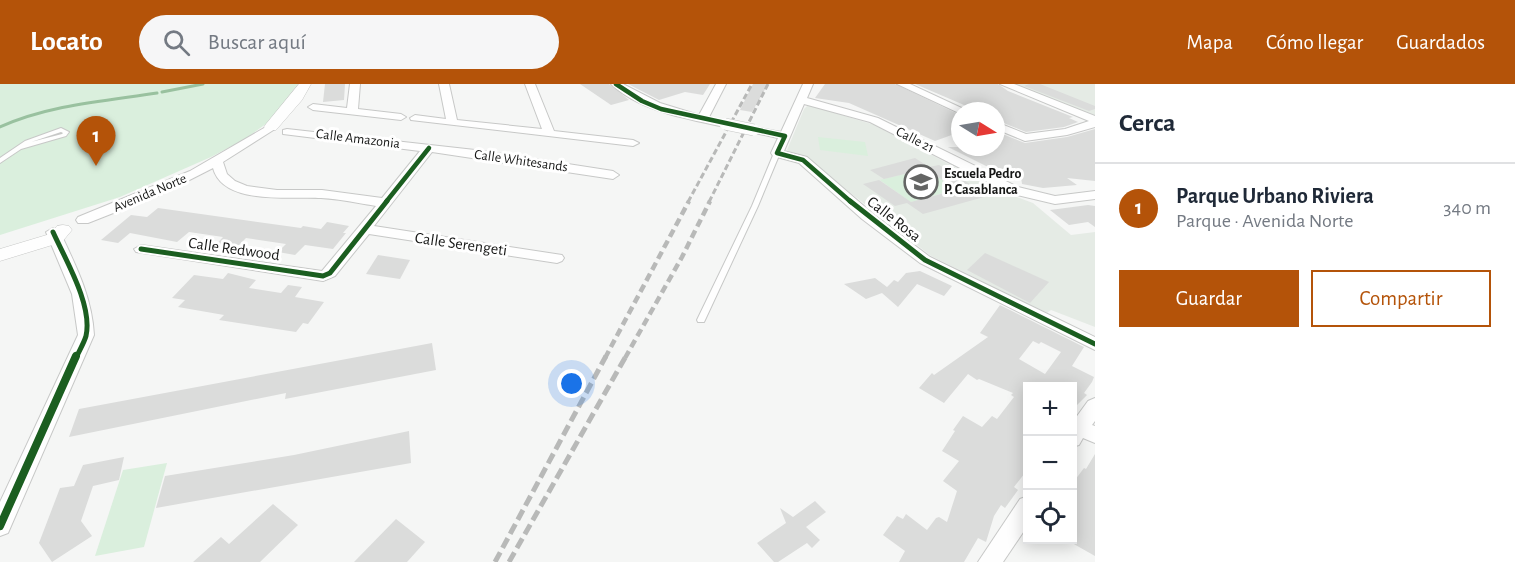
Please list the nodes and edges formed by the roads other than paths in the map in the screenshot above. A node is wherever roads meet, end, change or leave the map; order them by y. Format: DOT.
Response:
graph roads {
  1 [pos="305,84"];
  2 [pos="355,84"];
  3 [pos="444,84"];
  4 [pos="530,84"];
  5 [pos="616,84"];
  6 [pos="721,84"];
  7 [pos="808,84"];
  8 [pos="902,84"];
  9 [pos="1005,84"];
  10 [pos="801,100"];
  11 [pos="951,106"];
  12 [pos="313,107"];
  13 [pos="352,111"];
  14 [pos="401,117"];
  15 [pos="415,118"];
  16 [pos="702,119"];
  17 [pos="1095,122"];
  18 [pos="452,123"];
  19 [pos="271,127"];
  20 [pos="1005,129"];
  21 [pos="287,132"];
  22 [pos="550,134"];
  23 [pos="785,136"];
  24 [pos="633,143"];
  25 [pos="18,148"];
  26 [pos="429,148"];
  27 [pos="777,153"];
  28 [pos="0,161"];
  29 [pos="217,165"];
  30 [pos="613,176"];
  31 [pos="1095,195"];
  32 [pos="386,203"];
  33 [pos="83,220"];
  34 [pos="365,229"];
  35 [pos="57,233"];
  36 [pos="0,248"];
  37 [pos="141,249"];
  38 [pos="0,255"];
  39 [pos="557,258"];
  40 [pos="701,320"];
  41 [pos="1095,344"];
  42 [pos="1095,406"];
  43 [pos="1083,434"];
  44 [pos="1023,514"];
  45 [pos="0,526"];
  46 [pos="996,560"];
  1 -- 19 [label="street"];
  2 -- 13 [label="street"];
  3 -- 18 [label="street"];
  4 -- 22 [label="street"];
  5 -- 16 [label="street"];
  6 -- 16 [label="street"];
  7 -- 10 [label="street"];
  8 -- 11 [label="street"];
  9 -- 17 [label="street"];
  10 -- 23 [label="street"];
  10 -- 31 [label="street, Calle 21"];
  12 -- 13 [label="street"];
  13 -- 14 [label="street"];
  15 -- 18 [label="street"];
  16 -- 23 [label="street, bridge"];
  17 -- 20 [label="street"];
  18 -- 22 [label="street"];
  19 -- 29 [label="street, Avenida Norte"];
  21 -- 26 [label="street, Calle Amazonia"];
  22 -- 24 [label="street"];
  23 -- 27 [label="street"];
  25 -- 25 [label="lane"];
  25 -- 28 [label="lane"];
  26 -- 30 [label="street, Calle Whitesands"];
  26 -- 32 [label="street"];
  27 -- 40 [label="lane"];
  27 -- 41 [label="street, Calle Rosa"];
  29 -- 32 [label="street"];
  29 -- 33 [label="street, Avenida Norte"];
  32 -- 34 [label="street"];
  34 -- 37 [label="street, Calle Redwood"];
  34 -- 39 [label="street, Calle Serengeti"];
  35 -- 36 [label="street"];
  35 -- 38 [label="street"];
  35 -- 45 [label="street"];
  42 -- 43 [label="street"];
  44 -- 46 [label="street"];
}
